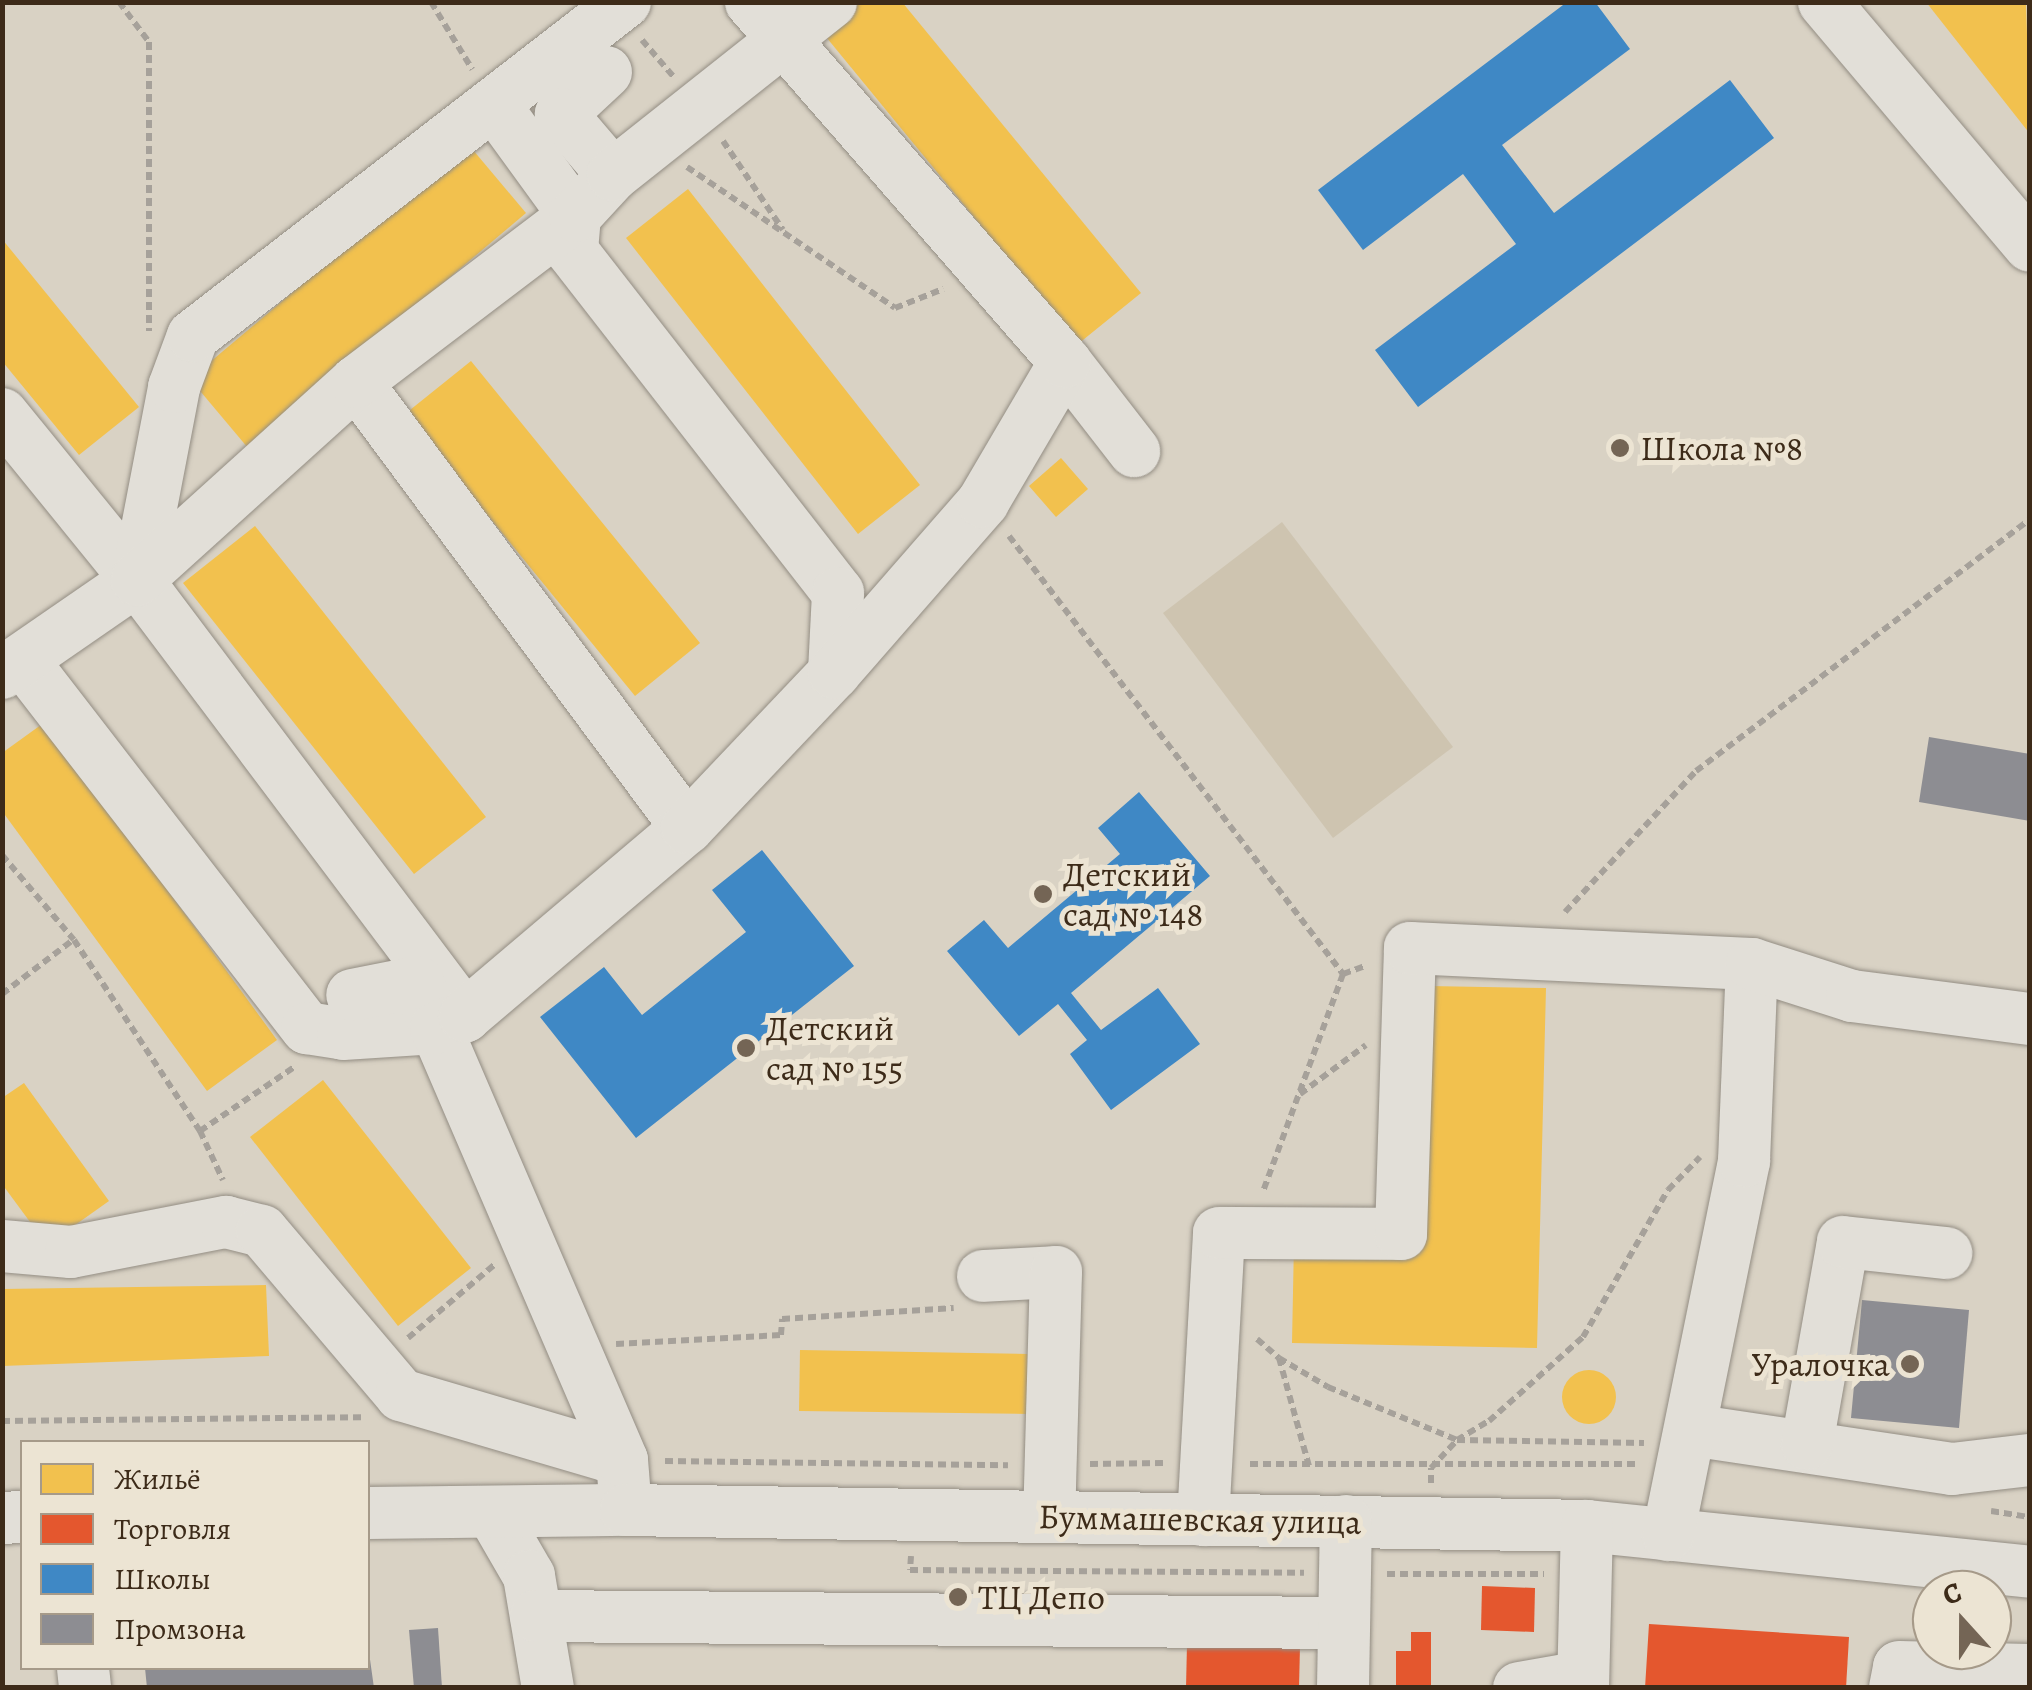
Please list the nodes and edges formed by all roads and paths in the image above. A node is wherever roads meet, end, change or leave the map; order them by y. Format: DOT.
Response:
graph roads {
  1 [pos="119,2"];
  2 [pos="431,2"];
  3 [pos="751,2"];
  4 [pos="831,2"];
  5 [pos="1824,2"];
  6 [pos="620,6"];
  7 [pos="786,42"];
  8 [pos="606,72"];
  9 [pos="495,106"];
  10 [pos="700,108"];
  11 [pos="633,160"];
  12 [pos="575,216"];
  13 [pos="786,234"];
  14 [pos="2030,246"];
  15 [pos="987,272"];
  16 [pos="1066,362"];
  17 [pos="356,382"];
  18 [pos="174,387"];
  19 [pos="2,414"];
  20 [pos="1134,451"];
  21 [pos="984,502"];
  22 [pos="2030,518"];
  23 [pos="137,580"];
  24 [pos="13,667"];
  25 [pos="834,673"];
  26 [pos="687,828"];
  27 [pos="2,856"];
  28 [pos="74,940"];
  29 [pos="1527,953"];
  30 [pos="1752,964"];
  31 [pos="2,994"];
  32 [pos="1408,1014"];
  33 [pos="348,1015"];
  34 [pos="2030,1020"];
  35 [pos="450,1022"];
  36 [pos="1298,1095"];
  37 [pos="1746,1110"];
  38 [pos="200,1131"];
  39 [pos="262,1231"];
  40 [pos="1218,1234"];
  41 [pos="528,1237"];
  42 [pos="2,1246"];
  43 [pos="1946,1253"];
  44 [pos="983,1276"];
  45 [pos="1214,1303"];
  46 [pos="600,1345"];
  47 [pos="1279,1358"];
  48 [pos="376,1364"];
  49 [pos="375,1417"];
  50 [pos="2,1421"];
  51 [pos="1457,1440"];
  52 [pos="1807,1444"];
  53 [pos="1686,1446"];
  54 [pos="2030,1460"];
  55 [pos="1206,1463"];
  56 [pos="1053,1464"];
  57 [pos="1309,1466"];
  58 [pos="1432,1468"];
  59 [pos="624,1486"];
  60 [pos="1972,1508"];
  61 [pos="492,1512"];
  62 [pos="370,1513"];
  63 [pos="1049,1516"];
  64 [pos="2030,1517"];
  65 [pos="1202,1520"];
  66 [pos="1346,1521"];
  67 [pos="1668,1535"];
  68 [pos="1587,1550"];
  69 [pos="910,1570"];
  70 [pos="2030,1572"];
  71 [pos="1344,1598"];
  72 [pos="536,1616"];
  73 [pos="2030,1670"];
  74 [pos="1950,1678"];
  75 [pos="1583,1682"];
  76 [pos="548,1688"];
  77 [pos="1343,1688"];
  78 [pos="1519,1688"];
  79 [pos="1896,1688"];
  1 -- 18 [label="path"];
  2 -- 9 [label="path"];
  3 -- 7 [label="street"];
  4 -- 7 [label="street"];
  5 -- 14 [label="street"];
  6 -- 9 [label="street"];
  6 -- 10 [label="path"];
  7 -- 10 [label="street"];
  7 -- 15 [label="street"];
  8 -- 11 [label="street"];
  9 -- 12 [label="street"];
  9 -- 18 [label="street"];
  10 -- 11 [label="street"];
  10 -- 13 [label="path"];
  11 -- 12 [label="street"];
  11 -- 13 [label="path"];
  12 -- 17 [label="street"];
  12 -- 25 [label="street"];
  13 -- 15 [label="path"];
  15 -- 16 [label="street"];
  16 -- 20 [label="street"];
  16 -- 21 [label="street"];
  17 -- 23 [label="street"];
  17 -- 26 [label="street"];
  18 -- 23 [label="street"];
  19 -- 23 [label="street"];
  21 -- 25 [label="street"];
  21 -- 36 [label="path"];
  22 -- 29 [label="path"];
  23 -- 24 [label="street"];
  23 -- 35 [label="street"];
  24 -- 33 [label="street"];
  25 -- 26 [label="street"];
  26 -- 35 [label="street"];
  27 -- 28 [label="path"];
  28 -- 31 [label="path"];
  28 -- 38 [label="path"];
  29 -- 30 [label="street"];
  29 -- 32 [label="street"];
  30 -- 34 [label="street"];
  30 -- 37 [label="street"];
  32 -- 36 [label="path"];
  32 -- 40 [label="street"];
  33 -- 35 [label="street"];
  33 -- 38 [label="path"];
  35 -- 41 [label="street"];
  36 -- 40 [label="path"];
  37 -- 51 [label="path"];
  37 -- 53 [label="street"];
  38 -- 39 [label="path"];
  39 -- 42 [label="street"];
  39 -- 48 [label="street"];
  40 -- 45 [label="street"];
  41 -- 48 [label="path"];
  41 -- 59 [label="street"];
  43 -- 52 [label="street"];
  44 -- 46 [label="path"];
  44 -- 56 [label="street"];
  45 -- 47 [label="path"];
  45 -- 55 [label="street"];
  47 -- 51 [label="path"];
  47 -- 57 [label="path"];
  48 -- 59 [label="street"];
  49 -- 50 [label="path"];
  51 -- 53 [label="path"];
  51 -- 58 [label="path"];
  52 -- 53 [label="street"];
  52 -- 54 [label="street"];
  53 -- 58 [label="path"];
  53 -- 67 [label="street"];
  55 -- 56 [label="path"];
  55 -- 57 [label="path"];
  55 -- 65 [label="street"];
  56 -- 59 [label="path"];
  56 -- 63 [label="street"];
  57 -- 58 [label="path"];
  59 -- 61 [label="street, Буммашевская улица"];
  59 -- 63 [label="street, Буммашевская улица"];
  60 -- 64 [label="path"];
  61 -- 62 [label="street, Буммашевская улица"];
  61 -- 72 [label="street"];
  63 -- 65 [label="street, Буммашевская улица"];
  65 -- 66 [label="street, Буммашевская улица"];
  66 -- 68 [label="street, Буммашевская улица"];
  66 -- 71 [label="street"];
  67 -- 68 [label="street, Буммашевская улица"];
  67 -- 70 [label="street, Буммашевская улица"];
  68 -- 71 [label="path"];
  68 -- 75 [label="street"];
  69 -- 71 [label="path"];
  71 -- 72 [label="street"];
  71 -- 77 [label="street"];
  72 -- 76 [label="street"];
  73 -- 74 [label="street"];
  74 -- 79 [label="street"];
  75 -- 78 [label="street"];
}
